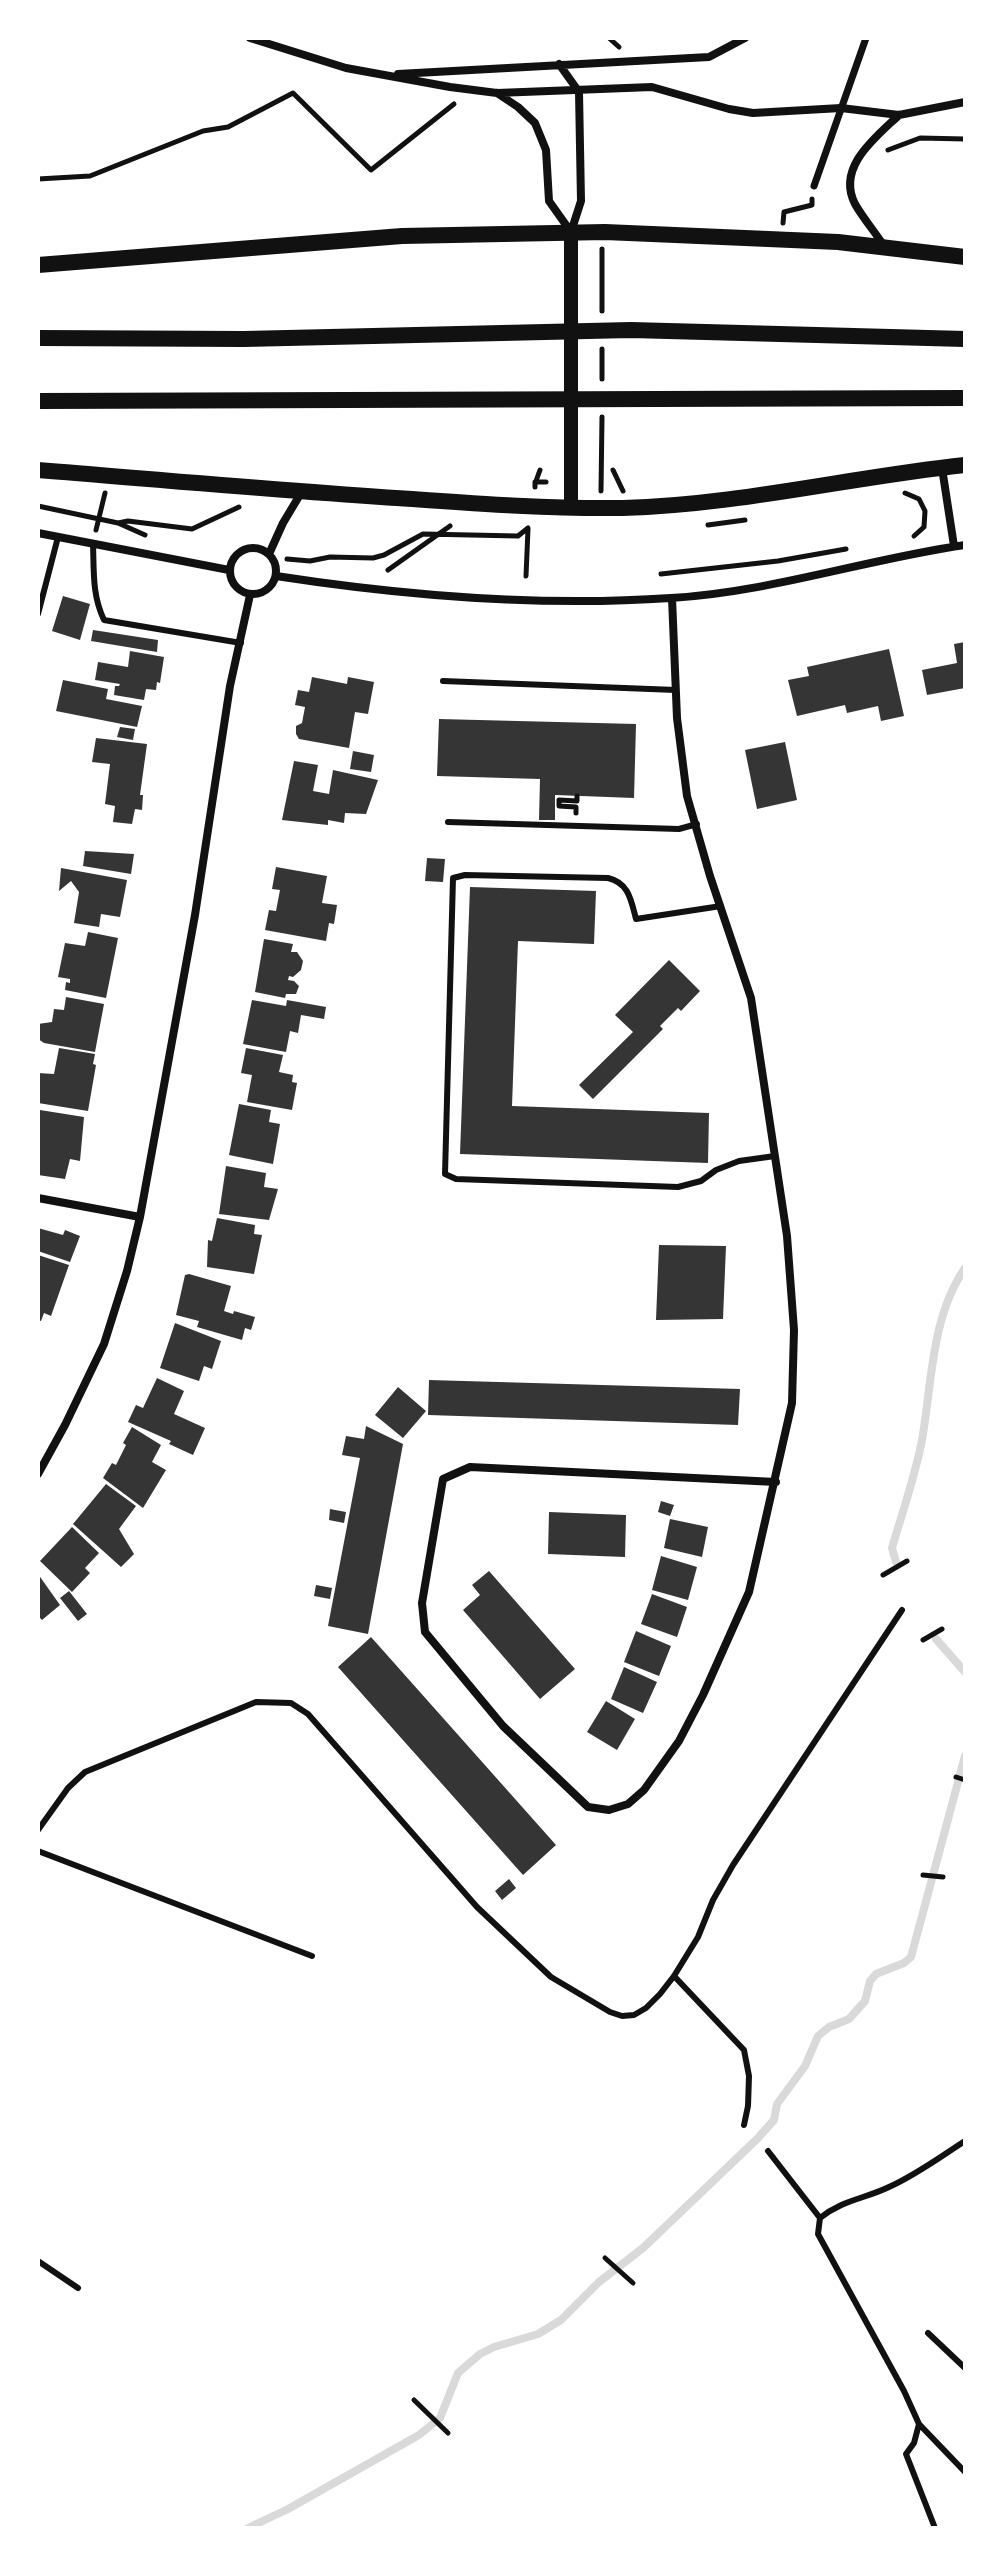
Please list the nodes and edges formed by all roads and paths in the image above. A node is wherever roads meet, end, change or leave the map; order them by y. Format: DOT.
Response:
graph roads {
  1 [pos="250,38"];
  2 [pos="745,38"];
  3 [pos="866,38"];
  4 [pos="559,64"];
  5 [pos="385,75"];
  6 [pos="484,90"];
  7 [pos="579,92"];
  8 [pos="497,93"];
  9 [pos="965,102"];
  10 [pos="841,108"];
  11 [pos="899,115"];
  12 [pos="965,139"];
  13 [pos="863,149"];
  14 [pos="38,179"];
  15 [pos="814,186"];
  16 [pos="571,232"];
  17 [pos="801,240"];
  18 [pos="885,248"];
  19 [pos="965,257"];
  20 [pos="38,265"];
  21 [pos="602,273"];
  22 [pos="602,319"];
  23 [pos="602,334"];
  24 [pos="38,338"];
  25 [pos="965,339"];
  26 [pos="602,380"];
  27 [pos="965,398"];
  28 [pos="38,401"];
  29 [pos="602,410"];
  30 [pos="965,465"];
  31 [pos="942,468"];
  32 [pos="38,470"];
  33 [pos="540,470"];
  34 [pos="613,470"];
  35 [pos="602,471"];
  36 [pos="109,476"];
  37 [pos="619,481"];
  38 [pos="535,482"];
  39 [pos="607,482"];
  40 [pos="302,492"];
  41 [pos="624,494"];
  42 [pos="891,495"];
  43 [pos="38,506"];
  44 [pos="571,507"];
  45 [pos="224,513"];
  46 [pos="99,518"];
  47 [pos="750,519"];
  48 [pos="704,525"];
  49 [pos="450,526"];
  50 [pos="38,533"];
  51 [pos="442,534"];
  52 [pos="58,537"];
  53 [pos="903,539"];
  54 [pos="93,543"];
  55 [pos="965,545"];
  56 [pos="954,546"];
  57 [pos="856,547"];
  58 [pos="272,558"];
  59 [pos="229,570"];
  60 [pos="388,570"];
  61 [pos="661,574"];
  62 [pos="276,576"];
  63 [pos="526,576"];
  64 [pos="250,595"];
  65 [pos="672,598"];
  66 [pos="38,614"];
  67 [pos="241,643"];
  68 [pos="443,681"];
  69 [pos="676,690"];
  70 [pos="577,796"];
  71 [pos="576,807"];
  72 [pos="448,822"];
  73 [pos="697,824"];
  74 [pos="721,906"];
  75 [pos="775,1156"];
  76 [pos="38,1198"];
  77 [pos="140,1217"];
  78 [pos="38,1474"];
  79 [pos="776,1482"];
  80 [pos="907,1561"];
  81 [pos="883,1575"];
  82 [pos="902,1610"];
  83 [pos="942,1629"];
  84 [pos="923,1640"];
  85 [pos="956,1777"];
  86 [pos="965,1780"];
  87 [pos="38,1830"];
  88 [pos="38,1851"];
  89 [pos="923,1875"];
  90 [pos="943,1877"];
  91 [pos="312,1956"];
  92 [pos="674,1976"];
  93 [pos="744,2125"];
  94 [pos="965,2141"];
  95 [pos="768,2151"];
  96 [pos="820,2218"];
  97 [pos="605,2258"];
  98 [pos="38,2261"];
  99 [pos="633,2283"];
  100 [pos="78,2288"];
  101 [pos="928,2333"];
  102 [pos="965,2368"];
  103 [pos="414,2400"];
  104 [pos="919,2424"];
  105 [pos="448,2433"];
  106 [pos="965,2472"];
  107 [pos="935,2528"];
  1 -- 5 [label="street"];
  2 -- 4 [label="street"];
  3 -- 10 [label="street"];
  4 -- 5 [label="street"];
  4 -- 7 [label="street"];
  5 -- 6 [label="street"];
  6 -- 8 [label="street"];
  6 -- 14 [label="path"];
  7 -- 8 [label="street"];
  7 -- 10 [label="street"];
  7 -- 16 [label="street"];
  8 -- 16 [label="street"];
  9 -- 11 [label="street"];
  10 -- 11 [label="street"];
  10 -- 15 [label="street"];
  11 -- 13 [label="street"];
  12 -- 13 [label="path"];
  13 -- 18 [label="street"];
  15 -- 17 [label="path"];
  16 -- 17 [label="main road"];
  16 -- 20 [label="main road"];
  16 -- 44 [label="street"];
  17 -- 18 [label="main road"];
  18 -- 19 [label="main road"];
  21 -- 22 [label="path"];
  23 -- 26 [label="path"];
  24 -- 25 [label="main road"];
  27 -- 28 [label="main road"];
  29 -- 35 [label="path"];
  30 -- 31 [label="main road"];
  31 -- 44 [label="main road"];
  31 -- 56 [label="street"];
  32 -- 36 [label="main road"];
  33 -- 38 [label="path"];
  34 -- 37 [label="path"];
  36 -- 40 [label="main road"];
  36 -- 46 [label="path"];
  37 -- 39 [label="path"];
  37 -- 41 [label="path"];
  40 -- 44 [label="main road"];
  40 -- 58 [label="street"];
  42 -- 53 [label="path"];
  43 -- 46 [label="path"];
  45 -- 46 [label="path"];
  46 -- 54 [label="path"];
  47 -- 48 [label="path"];
  49 -- 51 [label="path"];
  50 -- 52 [label="street"];
  51 -- 58 [label="path"];
  51 -- 60 [label="path"];
  51 -- 63 [label="path"];
  52 -- 54 [label="street"];
  52 -- 66 [label="lane"];
  54 -- 59 [label="street"];
  54 -- 67 [label="lane"];
  55 -- 56 [label="street"];
  56 -- 65 [label="street"];
  57 -- 61 [label="path"];
  58 -- 59 [label="street"];
  58 -- 62 [label="street"];
  59 -- 64 [label="street"];
  62 -- 64 [label="street"];
  62 -- 65 [label="street"];
  64 -- 67 [label="street"];
  65 -- 69 [label="street"];
  67 -- 77 [label="street"];
  68 -- 69 [label="lane"];
  69 -- 73 [label="street"];
  70 -- 71 [label="path"];
  72 -- 73 [label="lane"];
  73 -- 74 [label="street"];
  74 -- 75 [label="street"];
  74 -- 75 [label="lane"];
  75 -- 79 [label="street"];
  76 -- 77 [label="street"];
  77 -- 78 [label="street"];
  79 -- 79 [label="street"];
  80 -- 81 [label="path"];
  82 -- 92 [label="lane"];
  83 -- 84 [label="path"];
  85 -- 86 [label="path"];
  87 -- 92 [label="lane"];
  88 -- 91 [label="lane"];
  89 -- 90 [label="path"];
  92 -- 93 [label="lane"];
  94 -- 96 [label="lane"];
  95 -- 96 [label="lane"];
  96 -- 104 [label="lane"];
  97 -- 99 [label="path"];
  98 -- 100 [label="lane"];
  101 -- 102 [label="lane"];
  103 -- 105 [label="path"];
  104 -- 106 [label="lane"];
  104 -- 107 [label="lane"];
}
